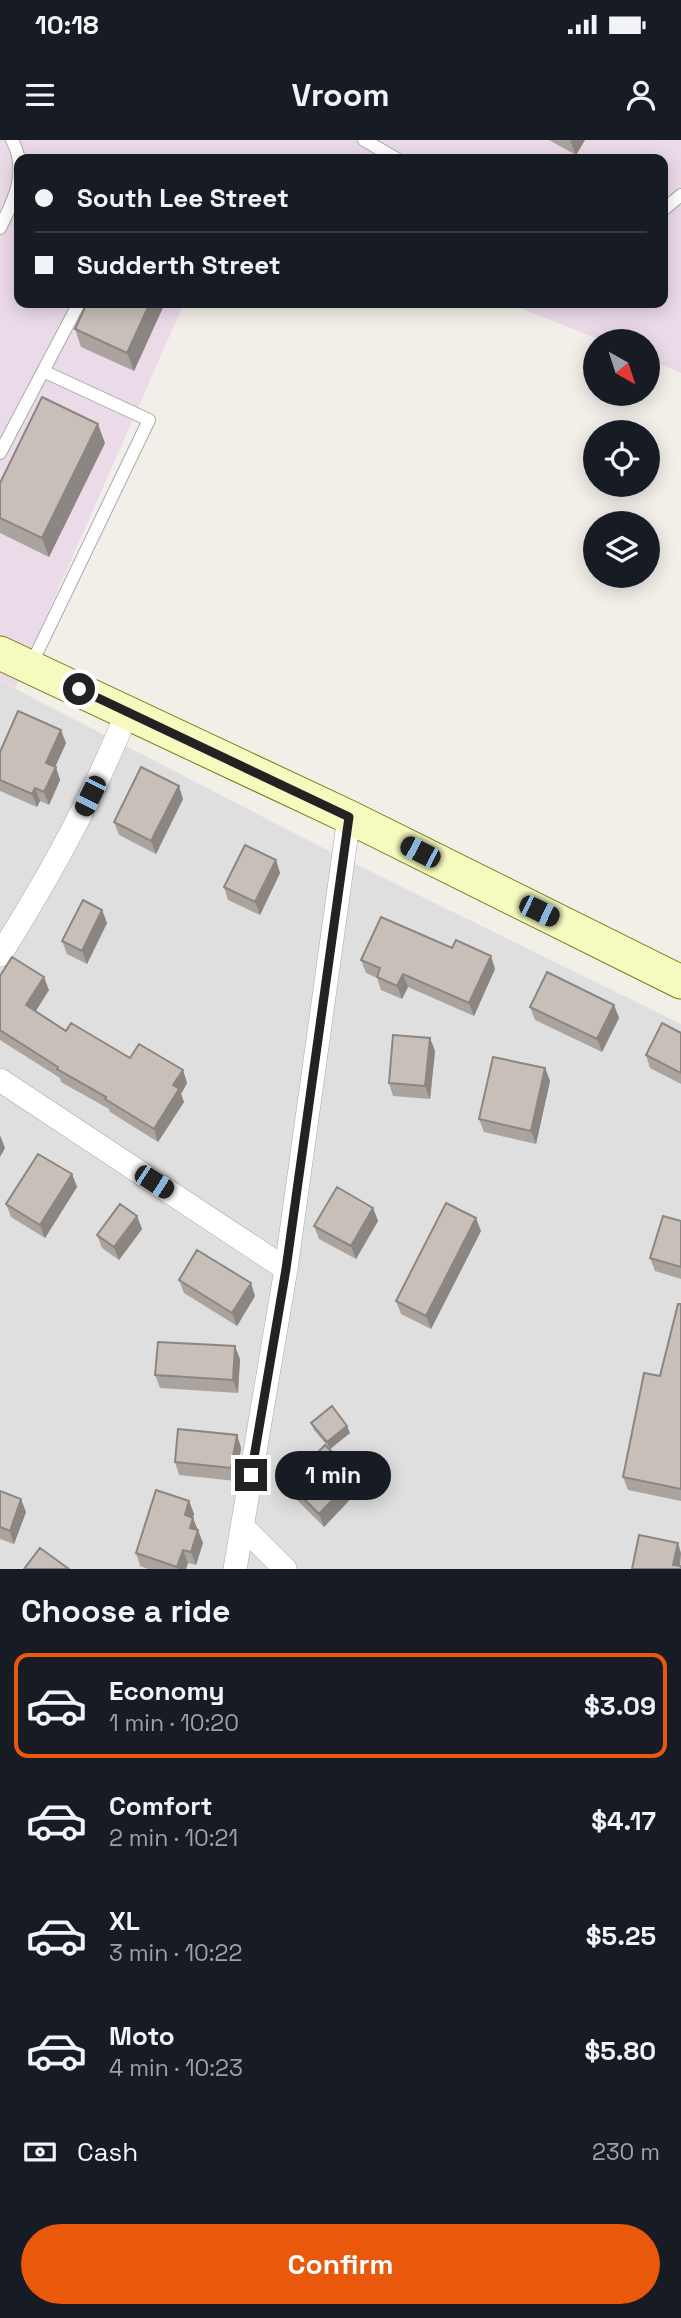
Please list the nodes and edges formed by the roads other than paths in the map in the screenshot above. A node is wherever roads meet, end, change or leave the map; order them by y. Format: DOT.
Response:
graph roads {
  1 [pos="364,140"];
  2 [pos="388,154"];
  3 [pos="14,199"];
  4 [pos="0,228"];
  5 [pos="76,308"];
  6 [pos="43,371"];
  7 [pos="0,453"];
  8 [pos="0,653"];
  9 [pos="30,667"];
  10 [pos="127,712"];
  11 [pos="349,817"];
  12 [pos="0,955"];
  13 [pos="681,982"];
  14 [pos="0,1080"];
  15 [pos="286,1269"];
  16 [pos="243,1527"];
  17 [pos="234,1569"];
  18 [pos="285,1569"];
  1 -- 2 [label="lane"];
  3 -- 4 [label="lane"];
  5 -- 6 [label="lane"];
  6 -- 7 [label="lane"];
  6 -- 9 [label="lane"];
  8 -- 9 [label="street"];
  9 -- 10 [label="street"];
  10 -- 11 [label="street"];
  10 -- 12 [label="street"];
  11 -- 13 [label="street"];
  11 -- 15 [label="street"];
  14 -- 15 [label="street"];
  15 -- 16 [label="street"];
  16 -- 17 [label="street"];
  16 -- 18 [label="street"];
}
